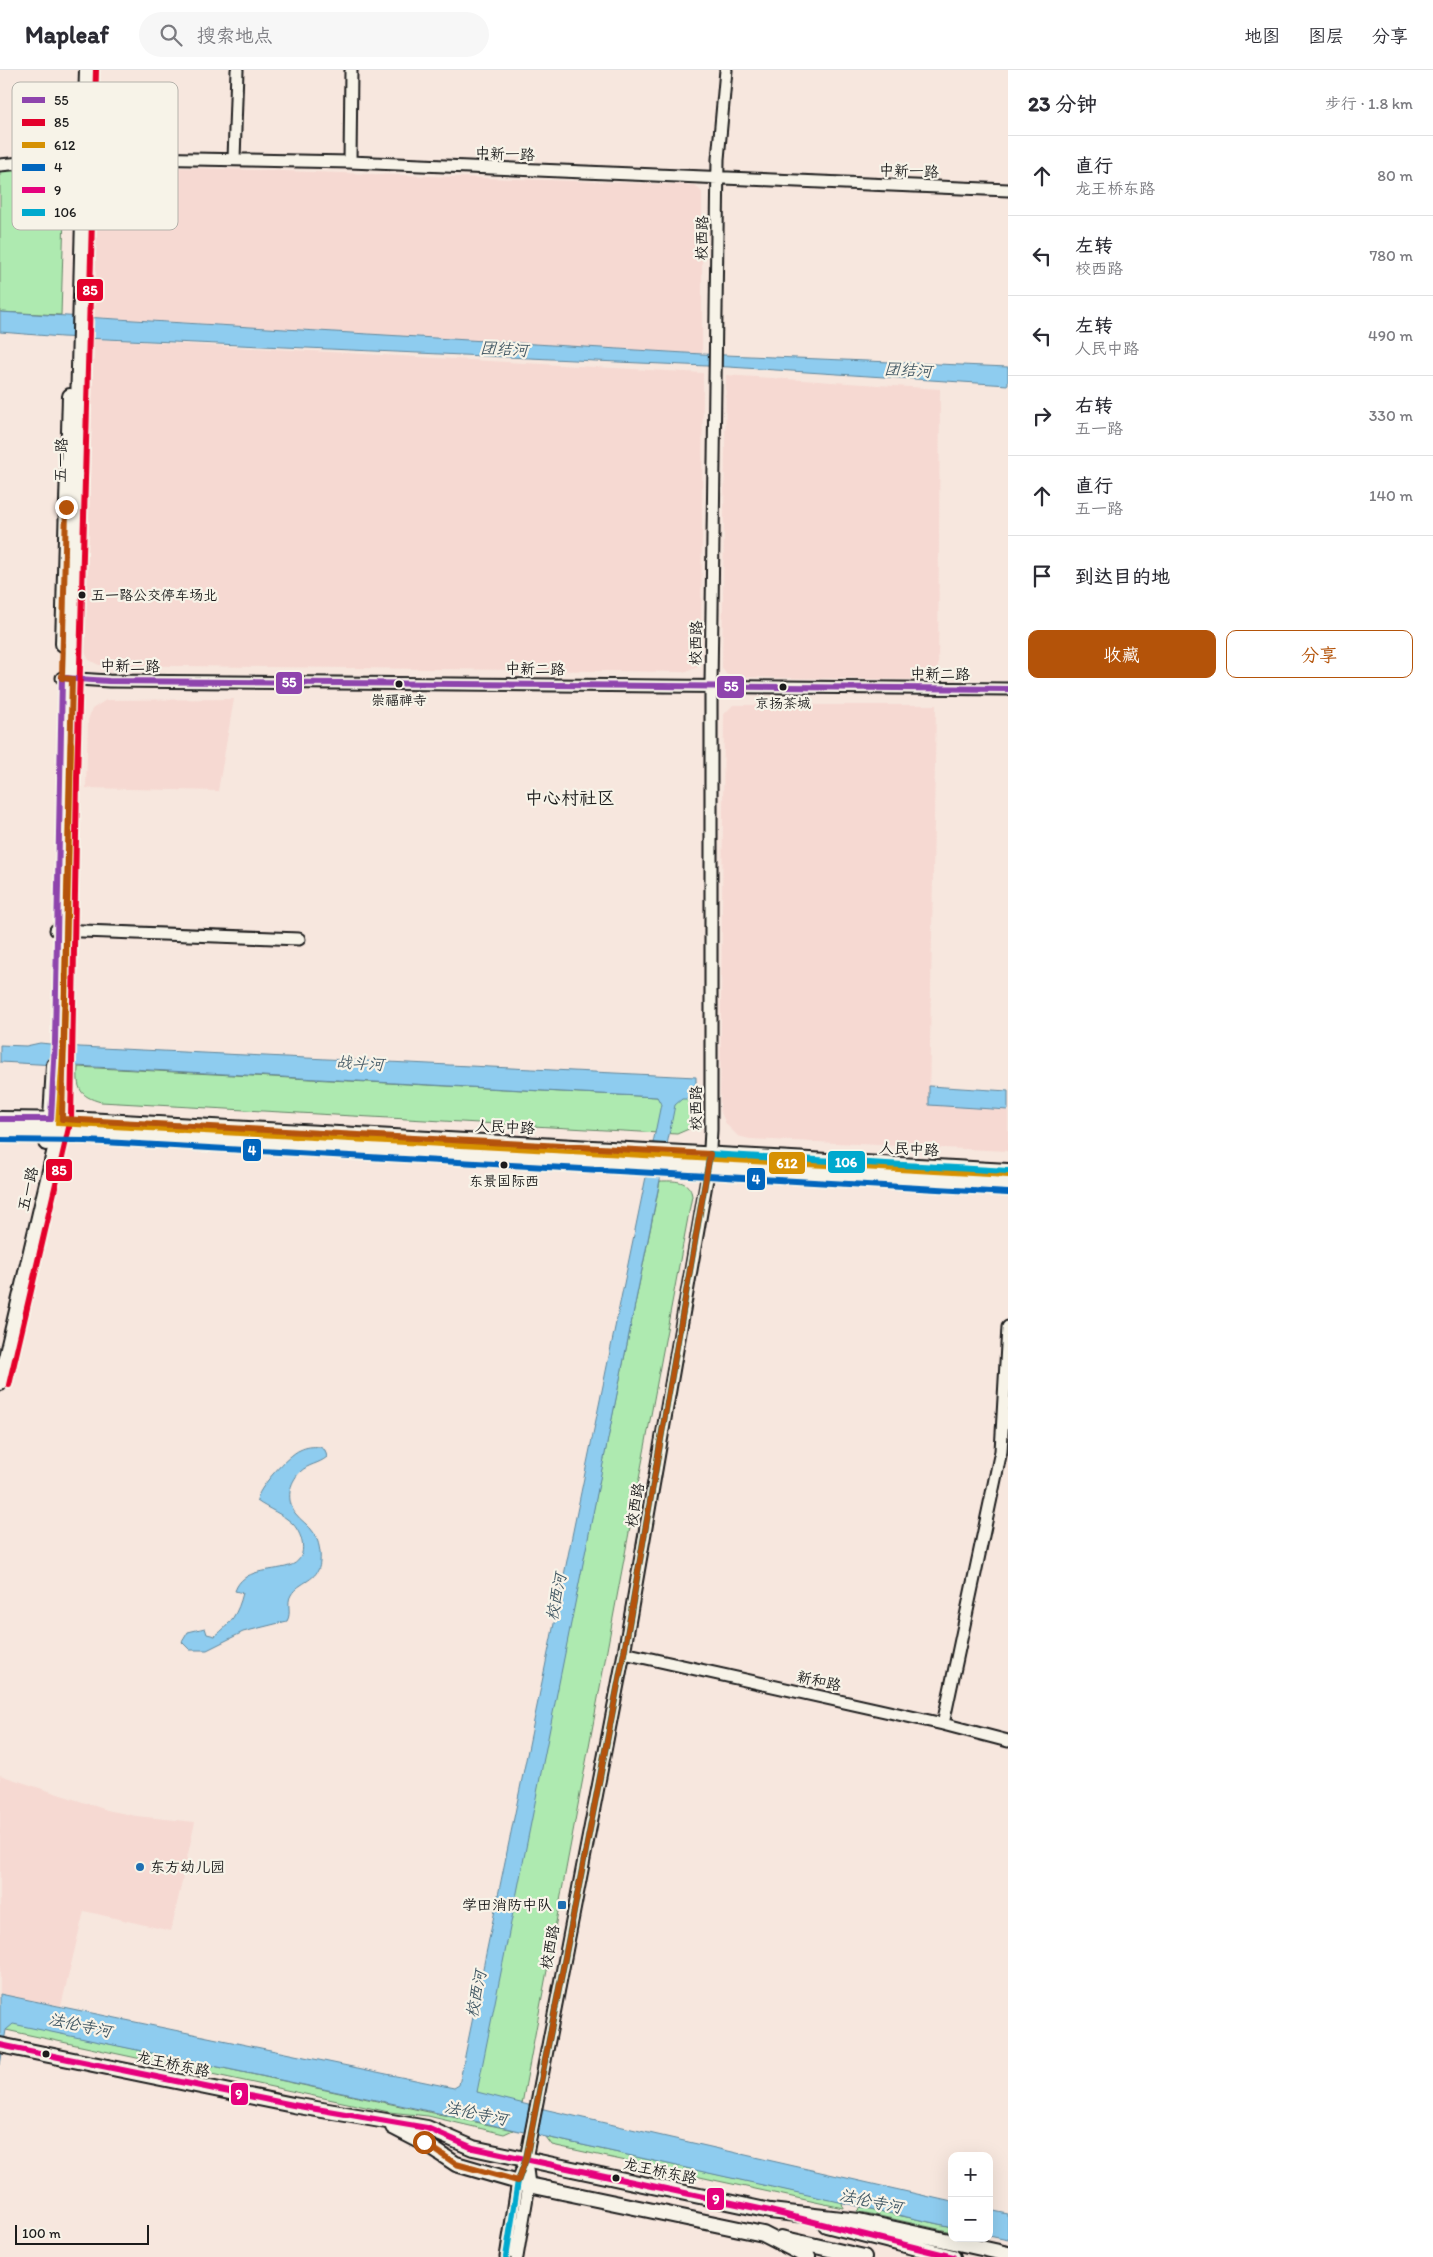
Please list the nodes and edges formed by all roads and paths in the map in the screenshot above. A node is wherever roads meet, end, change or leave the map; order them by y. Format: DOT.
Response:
graph roads {
  1 [pos="237,70"];
  2 [pos="351,70"];
  3 [pos="726,70"];
  4 [pos="178,158"];
  5 [pos="234,159"];
  6 [pos="350,162"];
  7 [pos="718,178"];
  8 [pos="1008,190"];
  9 [pos="79,230"];
  10 [pos="67,679"];
  11 [pos="710,686"];
  12 [pos="1008,689"];
  13 [pos="56,930"];
  14 [pos="299,939"];
  15 [pos="60,1043"];
  16 [pos="0,1119"];
  17 [pos="55,1125"];
  18 [pos="0,1131"];
  19 [pos="710,1161"];
  20 [pos="1008,1171"];
  21 [pos="1008,1184"];
  22 [pos="1008,1327"];
  23 [pos="0,1349"];
  24 [pos="0,1383"];
  25 [pos="624,1653"];
  26 [pos="943,1724"];
  27 [pos="1008,1740"];
  28 [pos="2,2045"];
  29 [pos="368,2120"];
  30 [pos="526,2159"];
  31 [pos="524,2183"];
  32 [pos="770,2211"];
  33 [pos="763,2234"];
  34 [pos="1008,2254"];
  35 [pos="506,2257"];
  36 [pos="518,2257"];
  37 [pos="808,2257"];
  38 [pos="864,2257"];
  39 [pos="953,2257"];
  1 -- 5 [label="street"];
  2 -- 6 [label="street"];
  3 -- 7 [label="street, 校西路"];
  4 -- 5 [label="street, 中新一路"];
  5 -- 6 [label="street, 中新一路"];
  6 -- 7 [label="street, 中新一路"];
  7 -- 8 [label="street, 中新一路"];
  7 -- 11 [label="street, 校西路"];
  9 -- 10 [label="main road, 五一路"];
  10 -- 11 [label="street, 中新二路"];
  10 -- 13 [label="main road, 五一路"];
  10 -- 15 [label="main road, 五一路"];
  11 -- 12 [label="street, 中新二路"];
  11 -- 19 [label="street, 校西路"];
  13 -- 14 [label="street"];
  13 -- 15 [label="main road, 五一路"];
  15 -- 17 [label="main road, 五一路"];
  16 -- 17 [label="main road, 人民中路"];
  17 -- 18 [label="main road, 人民中路"];
  17 -- 19 [label="main road, 人民中路"];
  17 -- 23 [label="main road, 五一路"];
  17 -- 24 [label="main road, 五一路"];
  19 -- 20 [label="main road, 人民中路"];
  19 -- 21 [label="main road, 人民中路"];
  19 -- 25 [label="street, 校西路"];
  22 -- 26 [label="street"];
  25 -- 26 [label="street, 新和路"];
  25 -- 30 [label="street, 校西路"];
  26 -- 27 [label="street, 新和路"];
  28 -- 29 [label="main road, 龙王桥东路"];
  29 -- 30 [label="main road, 龙王桥东路"];
  29 -- 31 [label="main road, 龙王桥东路"];
  30 -- 31 [label="street, 校西路"];
  30 -- 32 [label="main road, 龙王桥东路"];
  31 -- 33 [label="main road, 龙王桥东路"];
  31 -- 35 [label="street, 校西路"];
  31 -- 36 [label="street, 校西路"];
  32 -- 34 [label="main road, 龙王桥东路"];
  32 -- 39 [label="main road"];
  33 -- 37 [label="main road, 龙王桥东路"];
  33 -- 38 [label="main road"];
}
